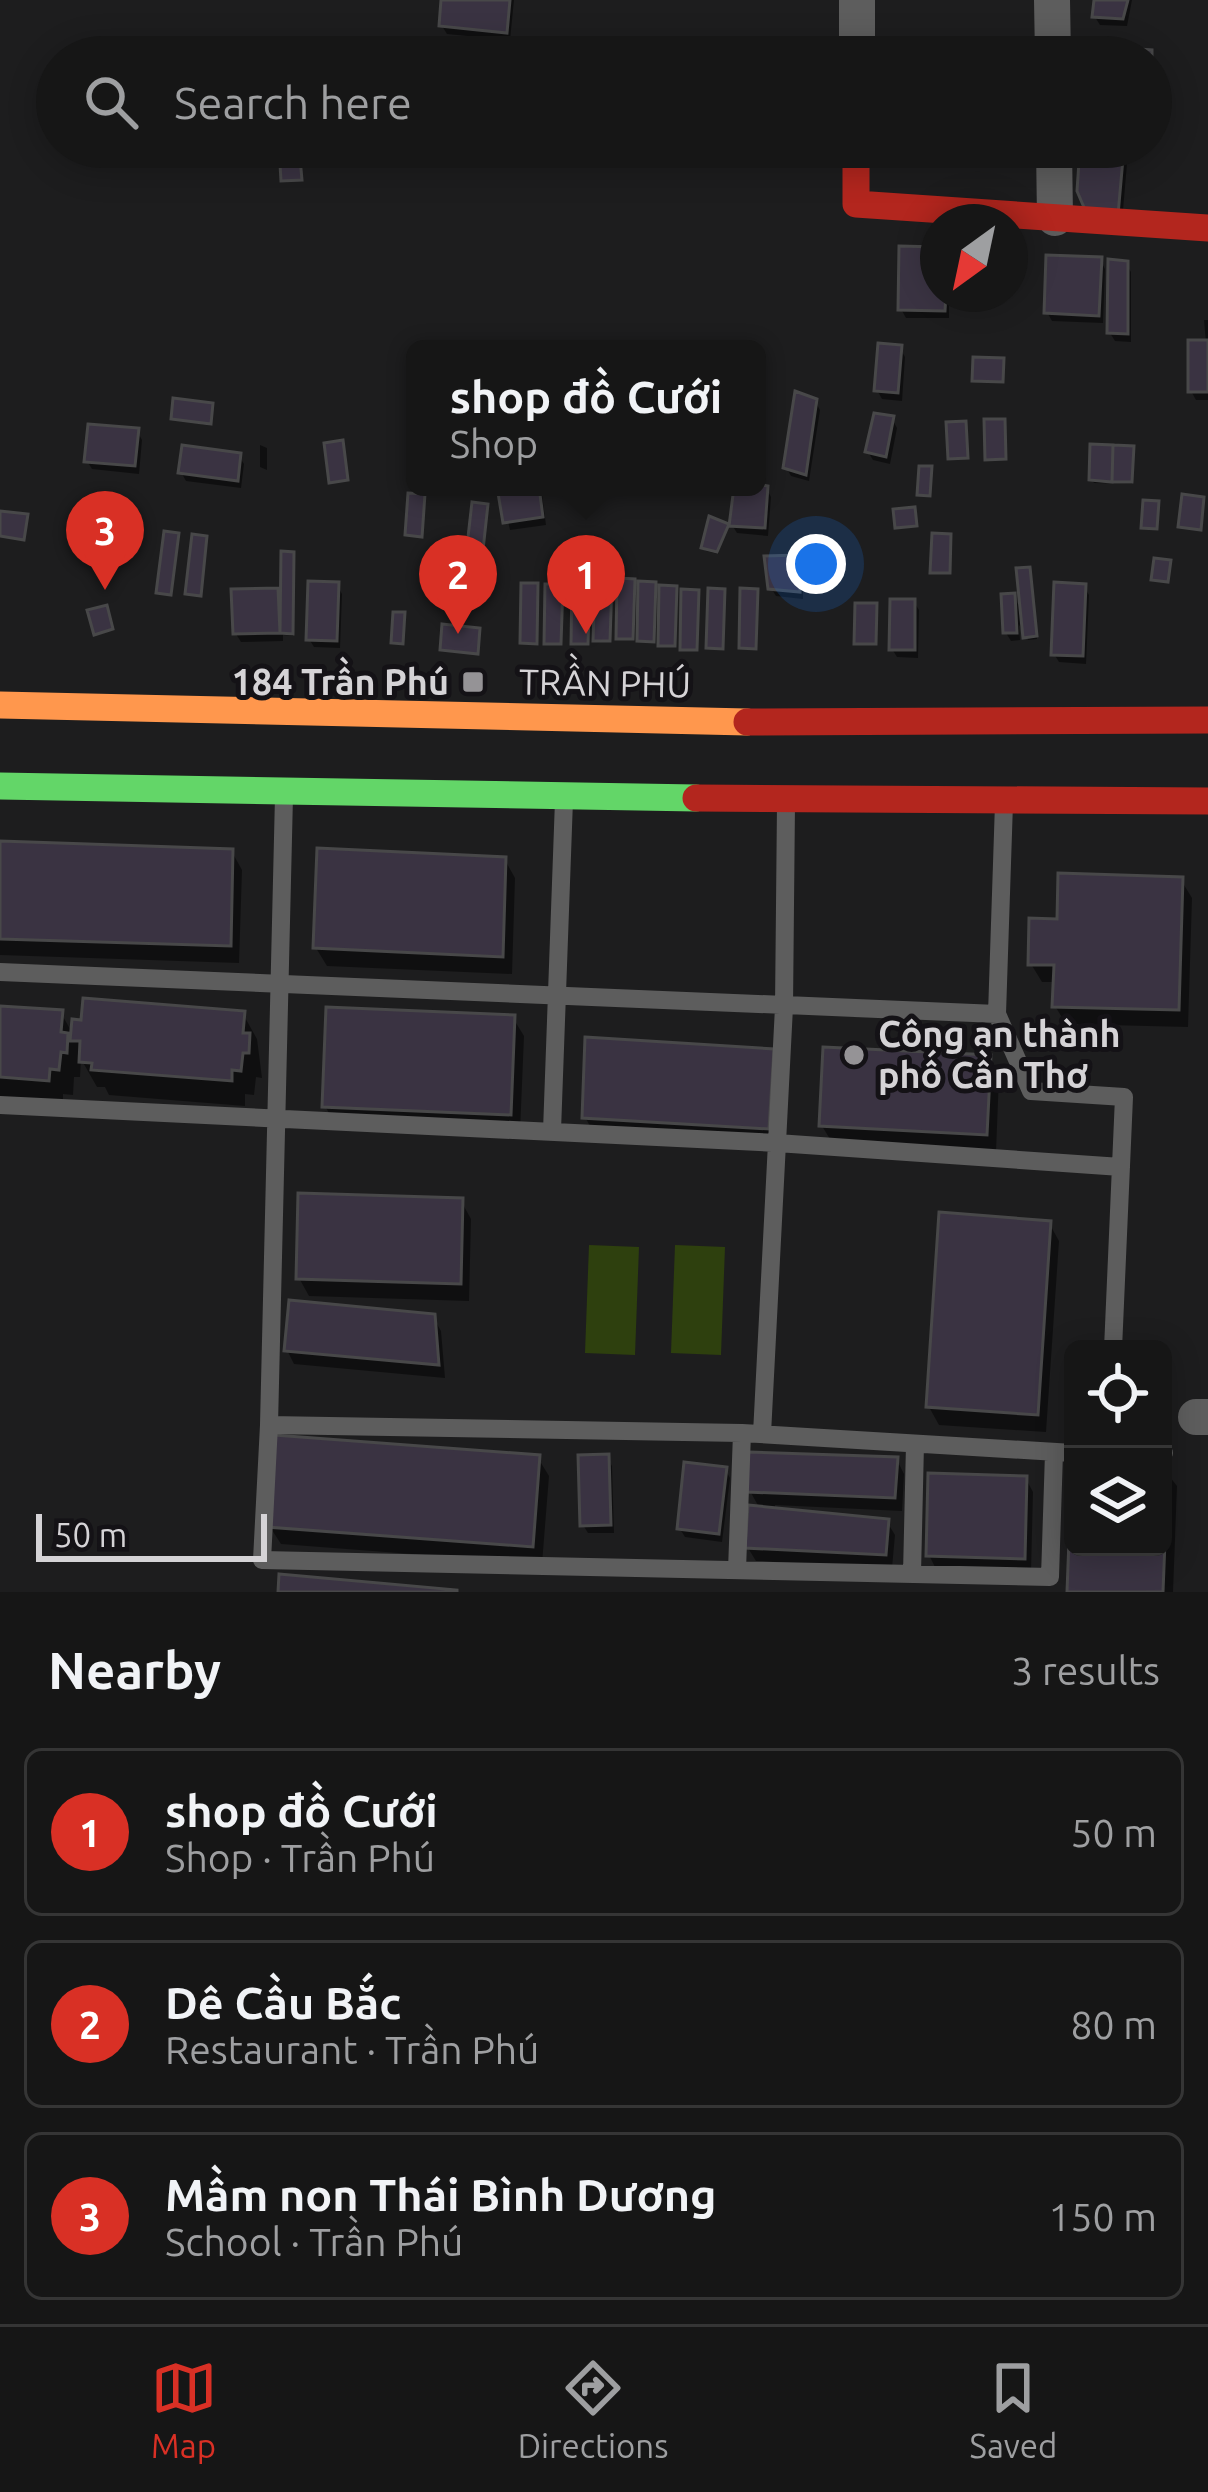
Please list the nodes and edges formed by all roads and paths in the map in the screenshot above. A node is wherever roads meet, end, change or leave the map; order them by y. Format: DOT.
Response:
graph roads {
  1 [pos="857,0"];
  2 [pos="1052,0"];
  3 [pos="857,36"];
  4 [pos="1053,36"];
  5 [pos="856,168"];
  6 [pos="1054,168"];
  7 [pos="1054,218"];
  8 [pos="1208,228"];
  9 [pos="0,705"];
  10 [pos="1208,720"];
  11 [pos="0,786"];
  12 [pos="786,789"];
  13 [pos="284,791"];
  14 [pos="564,795"];
  15 [pos="1004,799"];
  16 [pos="1208,801"];
  17 [pos="0,973"];
  18 [pos="279,981"];
  19 [pos="560,995"];
  20 [pos="784,1007"];
  21 [pos="997,1014"];
  22 [pos="0,1105"];
  23 [pos="276,1117"];
  24 [pos="552,1131"];
  25 [pos="778,1143"];
  26 [pos="1121,1167"];
  27 [pos="1113,1340"];
  28 [pos="269,1425"];
  29 [pos="752,1434"];
  30 [pos="916,1444"];
  31 [pos="1063,1453"];
  32 [pos="737,1570"];
  33 [pos="912,1574"];
  1 -- 3 [label="street"];
  2 -- 4 [label="street"];
  5 -- 7 [label="street"];
  6 -- 7 [label="street"];
  7 -- 8 [label="street"];
  9 -- 10 [label="street, TRẦN PHÚ"];
  11 -- 13 [label="street"];
  12 -- 14 [label="street"];
  12 -- 15 [label="street"];
  12 -- 20 [label="lane"];
  13 -- 14 [label="street"];
  13 -- 18 [label="lane"];
  14 -- 19 [label="lane"];
  15 -- 16 [label="street"];
  15 -- 21 [label="lane"];
  17 -- 18 [label="lane"];
  18 -- 19 [label="lane"];
  18 -- 23 [label="lane"];
  19 -- 20 [label="lane"];
  19 -- 24 [label="lane"];
  20 -- 21 [label="lane"];
  20 -- 25 [label="lane"];
  21 -- 26 [label="lane"];
  22 -- 23 [label="lane"];
  23 -- 24 [label="lane"];
  23 -- 28 [label="lane"];
  24 -- 25 [label="lane"];
  25 -- 26 [label="lane"];
  25 -- 29 [label="lane"];
  26 -- 27 [label="lane"];
  28 -- 29 [label="lane"];
  28 -- 32 [label="lane"];
  29 -- 30 [label="lane"];
  29 -- 32 [label="lane"];
  30 -- 31 [label="lane"];
  30 -- 33 [label="lane"];
  31 -- 33 [label="lane"];
  32 -- 33 [label="lane"];
}
